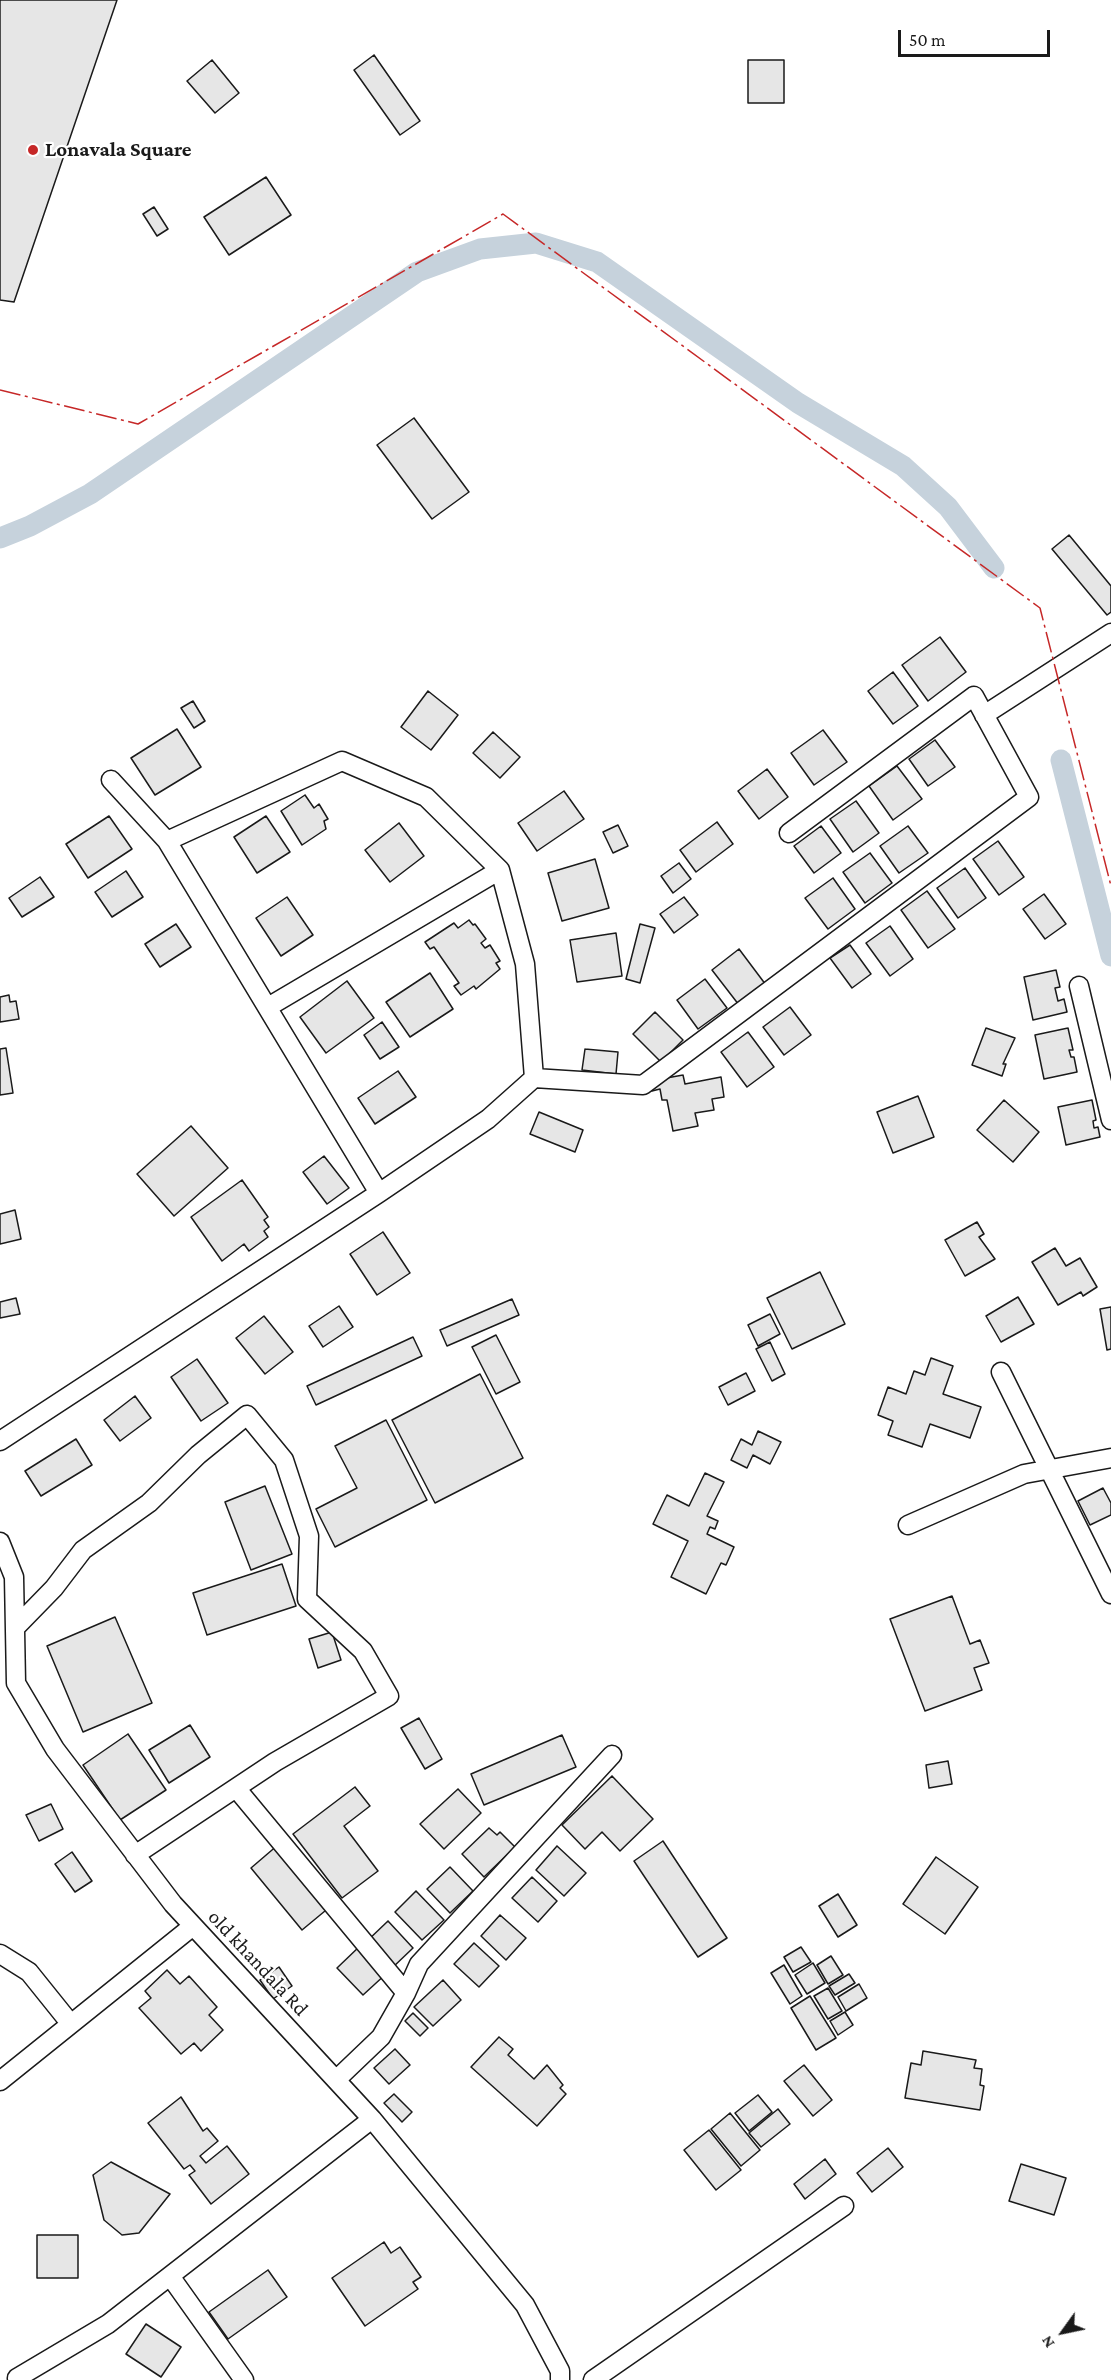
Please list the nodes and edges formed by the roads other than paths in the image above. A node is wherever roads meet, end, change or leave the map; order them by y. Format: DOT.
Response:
graph roads {
  1 [pos="1111,633"];
  2 [pos="984,715"];
  3 [pos="111,780"];
  4 [pos="789,833"];
  5 [pos="167,841"];
  6 [pos="500,870"];
  7 [pos="1079,986"];
  8 [pos="268,1007"];
  9 [pos="534,1078"];
  10 [pos="1111,1120"];
  11 [pos="379,1193"];
  12 [pos="1001,1372"];
  13 [pos="0,1441"];
  14 [pos="1111,1458"];
  15 [pos="1050,1469"];
  16 [pos="908,1526"];
  17 [pos="0,1542"];
  18 [pos="1111,1594"];
  19 [pos="15,1628"];
  20 [pos="612,1755"];
  21 [pos="236,1788"];
  22 [pos="135,1855"];
  23 [pos="193,1926"];
  24 [pos="0,1954"];
  25 [pos="406,1993"];
  26 [pos="70,2023"];
  27 [pos="336,2080"];
  28 [pos="0,2081"];
  29 [pos="372,2119"];
  30 [pos="844,2206"];
  31 [pos="170,2276"];
  32 [pos="557,2377"];
  33 [pos="19,2380"];
  34 [pos="244,2380"];
  35 [pos="593,2380"];
  1 -- 2 [label="street"];
  2 -- 4 [label="street"];
  2 -- 9 [label="street"];
  3 -- 5 [label="street"];
  5 -- 6 [label="street"];
  5 -- 8 [label="street"];
  6 -- 8 [label="street"];
  6 -- 9 [label="street"];
  7 -- 10 [label="street"];
  8 -- 11 [label="street"];
  9 -- 11 [label="street"];
  11 -- 13 [label="street"];
  12 -- 15 [label="street"];
  14 -- 15 [label="street"];
  15 -- 16 [label="street"];
  15 -- 18 [label="street"];
  17 -- 19 [label="street, old khandala Rd"];
  19 -- 21 [label="street"];
  19 -- 22 [label="street, old khandala Rd"];
  20 -- 25 [label="street"];
  21 -- 22 [label="street"];
  21 -- 25 [label="street"];
  22 -- 23 [label="street, old khandala Rd"];
  23 -- 26 [label="street"];
  23 -- 27 [label="street, old khandala Rd"];
  24 -- 26 [label="street"];
  25 -- 27 [label="street"];
  26 -- 28 [label="street"];
  27 -- 29 [label="street, old khandala Rd"];
  29 -- 31 [label="street"];
  29 -- 32 [label="street, old khandala Rd"];
  30 -- 35 [label="street"];
  31 -- 33 [label="street"];
  31 -- 34 [label="street"];
}
